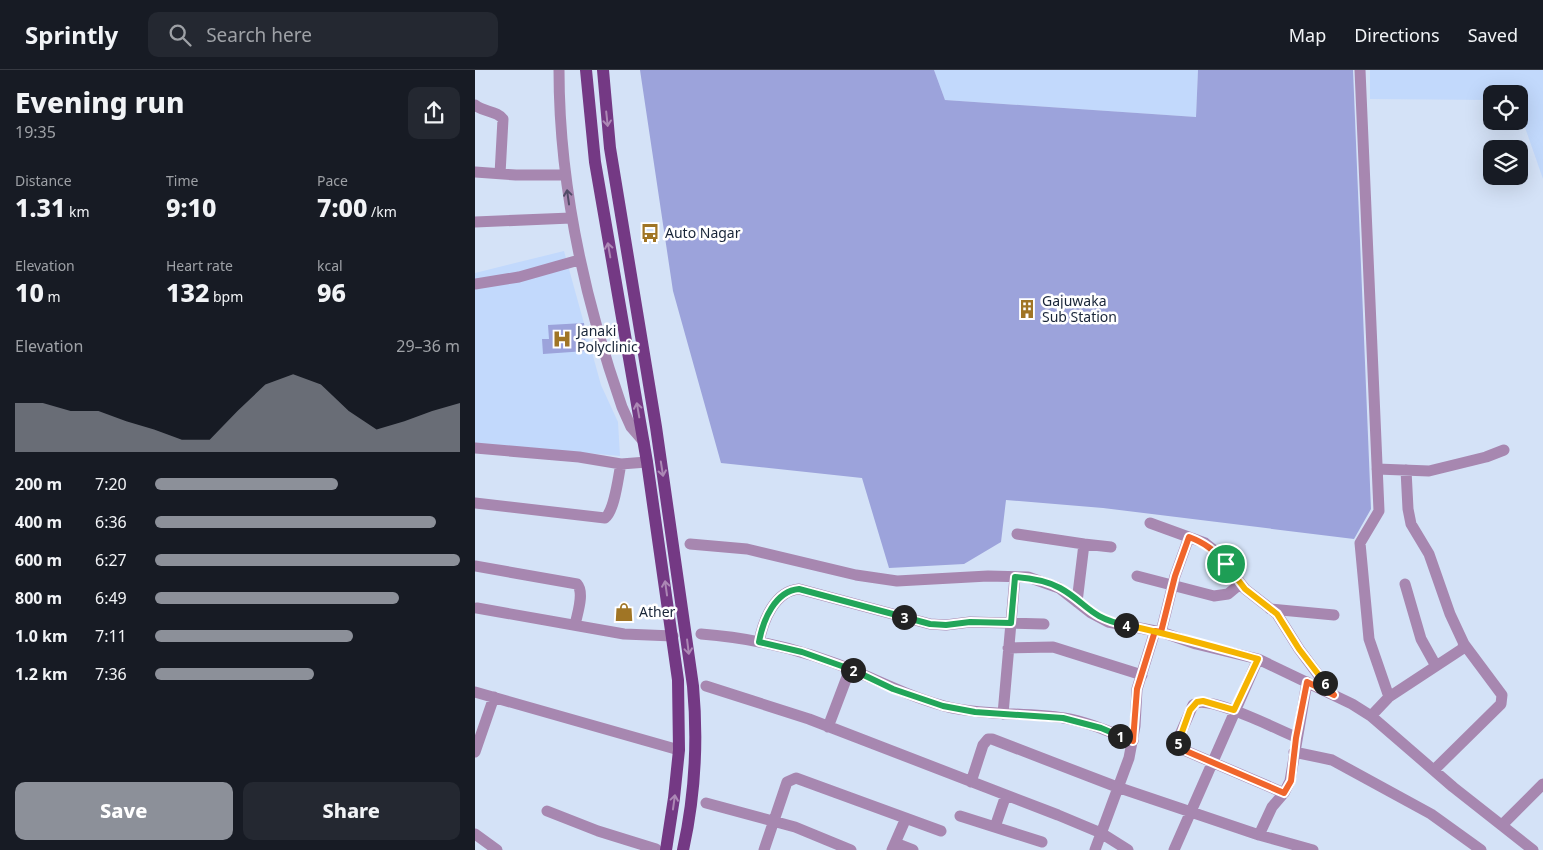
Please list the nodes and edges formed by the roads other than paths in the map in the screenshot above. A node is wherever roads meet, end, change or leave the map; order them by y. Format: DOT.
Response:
graph roads {
  1 [pos="559,70"];
  2 [pos="586,70"];
  3 [pos="603,70"];
  4 [pos="1360,70"];
  5 [pos="475,105"];
  6 [pos="475,172"];
  7 [pos="500,174"];
  8 [pos="565,175"];
  9 [pos="571,218"];
  10 [pos="475,222"];
  11 [pos="579,260"];
  12 [pos="475,284"];
  13 [pos="644,442"];
  14 [pos="475,448"];
  15 [pos="1504,450"];
  16 [pos="647,462"];
  17 [pos="621,464"];
  18 [pos="1377,469"];
  19 [pos="1406,470"];
  20 [pos="475,503"];
  21 [pos="1150,523"];
  22 [pos="1017,534"];
  23 [pos="1189,537"];
  24 [pos="690,544"];
  25 [pos="1084,544"];
  26 [pos="1111,547"];
  27 [pos="475,566"];
  28 [pos="1137,576"];
  29 [pos="1015,577"];
  30 [pos="1240,584"];
  31 [pos="1405,584"];
  32 [pos="1173,585"];
  33 [pos="1077,602"];
  34 [pos="477,608"];
  35 [pos="1270,609"];
  36 [pos="1333,615"];
  37 [pos="1011,623"];
  38 [pos="1044,624"];
  39 [pos="575,625"];
  40 [pos="1158,632"];
  41 [pos="701,634"];
  42 [pos="673,636"];
  43 [pos="759,642"];
  44 [pos="1465,644"];
  45 [pos="1009,648"];
  46 [pos="1258,659"];
  47 [pos="1437,666"];
  48 [pos="850,669"];
  49 [pos="1142,675"];
  50 [pos="1307,682"];
  51 [pos="706,686"];
  52 [pos="475,692"];
  53 [pos="1334,695"];
  54 [pos="1389,697"];
  55 [pos="494,698"];
  56 [pos="1234,710"];
  57 [pos="1003,714"];
  58 [pos="1371,716"];
  59 [pos="828,727"];
  60 [pos="1296,738"];
  61 [pos="1133,741"];
  62 [pos="679,750"];
  63 [pos="475,752"];
  64 [pos="1294,752"];
  65 [pos="1211,761"];
  66 [pos="1434,770"];
  67 [pos="971,782"];
  68 [pos="1543,784"];
  69 [pos="1117,787"];
  70 [pos="1284,793"];
  71 [pos="1006,795"];
  72 [pos="706,803"];
  73 [pos="1190,810"];
  74 [pos="547,811"];
  75 [pos="961,816"];
  76 [pos="906,818"];
  77 [pos="774,821"];
  78 [pos="1502,825"];
  79 [pos="995,827"];
  80 [pos="941,831"];
  81 [pos="1101,833"];
  82 [pos="475,834"];
  83 [pos="1259,836"];
  84 [pos="1042,842"];
  85 [pos="832,846"];
  86 [pos="894,846"];
  87 [pos="1296,848"];
  88 [pos="497,850"];
  89 [pos="661,850"];
  90 [pos="683,850"];
  91 [pos="764,850"];
  92 [pos="851,850"];
  93 [pos="913,850"];
  94 [pos="1095,850"];
  95 [pos="1128,850"];
  96 [pos="1173,850"];
  97 [pos="1313,850"];
  98 [pos="1481,850"];
  99 [pos="1533,850"];
  1 -- 8 [label="street"];
  13 -- 2 [label="main road, one-way"];
  3 -- 90 [label="main road, one-way"];
  4 -- 18 [label="street"];
  5 -- 7 [label="street"];
  6 -- 7 [label="street"];
  7 -- 8 [label="street"];
  9 -- 8 [label="street, one-way"];
  9 -- 10 [label="street"];
  9 -- 11 [label="street"];
  11 -- 12 [label="street"];
  11 -- 13 [label="street"];
  13 -- 16 [label="main road"];
  14 -- 17 [label="street"];
  15 -- 19 [label="street"];
  16 -- 17 [label="street"];
  42 -- 16 [label="main road, one-way"];
  17 -- 20 [label="street"];
  18 -- 19 [label="street"];
  18 -- 54 [label="street"];
  19 -- 44 [label="street"];
  21 -- 23 [label="street"];
  22 -- 25 [label="street"];
  23 -- 30 [label="street"];
  23 -- 32 [label="street"];
  24 -- 29 [label="street"];
  25 -- 26 [label="street"];
  25 -- 33 [label="street"];
  27 -- 39 [label="street"];
  28 -- 32 [label="street"];
  29 -- 33 [label="street"];
  29 -- 37 [label="street"];
  30 -- 32 [label="street"];
  30 -- 35 [label="street"];
  31 -- 47 [label="street"];
  32 -- 40 [label="street"];
  33 -- 40 [label="street"];
  34 -- 39 [label="street"];
  35 -- 36 [label="street"];
  35 -- 53 [label="street"];
  37 -- 38 [label="street"];
  37 -- 43 [label="street"];
  37 -- 45 [label="street"];
  39 -- 42 [label="street"];
  40 -- 46 [label="street"];
  40 -- 49 [label="street"];
  41 -- 43 [label="street"];
  42 -- 62 [label="main road"];
  43 -- 48 [label="street"];
  44 -- 47 [label="street"];
  44 -- 66 [label="street"];
  45 -- 49 [label="street"];
  45 -- 57 [label="street"];
  46 -- 50 [label="street"];
  46 -- 56 [label="street"];
  47 -- 54 [label="street"];
  48 -- 57 [label="street"];
  48 -- 59 [label="street"];
  49 -- 61 [label="street"];
  50 -- 53 [label="street"];
  50 -- 60 [label="street"];
  51 -- 59 [label="street"];
  52 -- 55 [label="street"];
  53 -- 58 [label="street"];
  54 -- 58 [label="street"];
  55 -- 62 [label="street"];
  55 -- 63 [label="street"];
  56 -- 60 [label="street"];
  56 -- 65 [label="street"];
  56 -- 65 [label="street"];
  57 -- 61 [label="street"];
  58 -- 66 [label="street"];
  59 -- 67 [label="street"];
  60 -- 64 [label="street"];
  61 -- 69 [label="street"];
  89 -- 62 [label="main road, one-way"];
  64 -- 70 [label="street"];
  64 -- 98 [label="street"];
  65 -- 70 [label="street"];
  65 -- 73 [label="street"];
  66 -- 78 [label="street"];
  67 -- 69 [label="street"];
  67 -- 71 [label="street"];
  68 -- 78 [label="street"];
  69 -- 73 [label="street"];
  69 -- 81 [label="street"];
  70 -- 83 [label="street"];
  71 -- 79 [label="street"];
  71 -- 81 [label="street"];
  72 -- 77 [label="street"];
  73 -- 83 [label="street"];
  73 -- 96 [label="street"];
  74 -- 89 [label="street"];
  75 -- 79 [label="street"];
  76 -- 77 [label="street"];
  76 -- 80 [label="street"];
  76 -- 86 [label="street"];
  77 -- 85 [label="street"];
  77 -- 91 [label="street"];
  78 -- 99 [label="street"];
  79 -- 84 [label="street"];
  81 -- 94 [label="street"];
  81 -- 95 [label="street"];
  82 -- 88 [label="street"];
  83 -- 87 [label="street"];
  85 -- 92 [label="street"];
  86 -- 93 [label="street"];
  87 -- 97 [label="street"];
}
